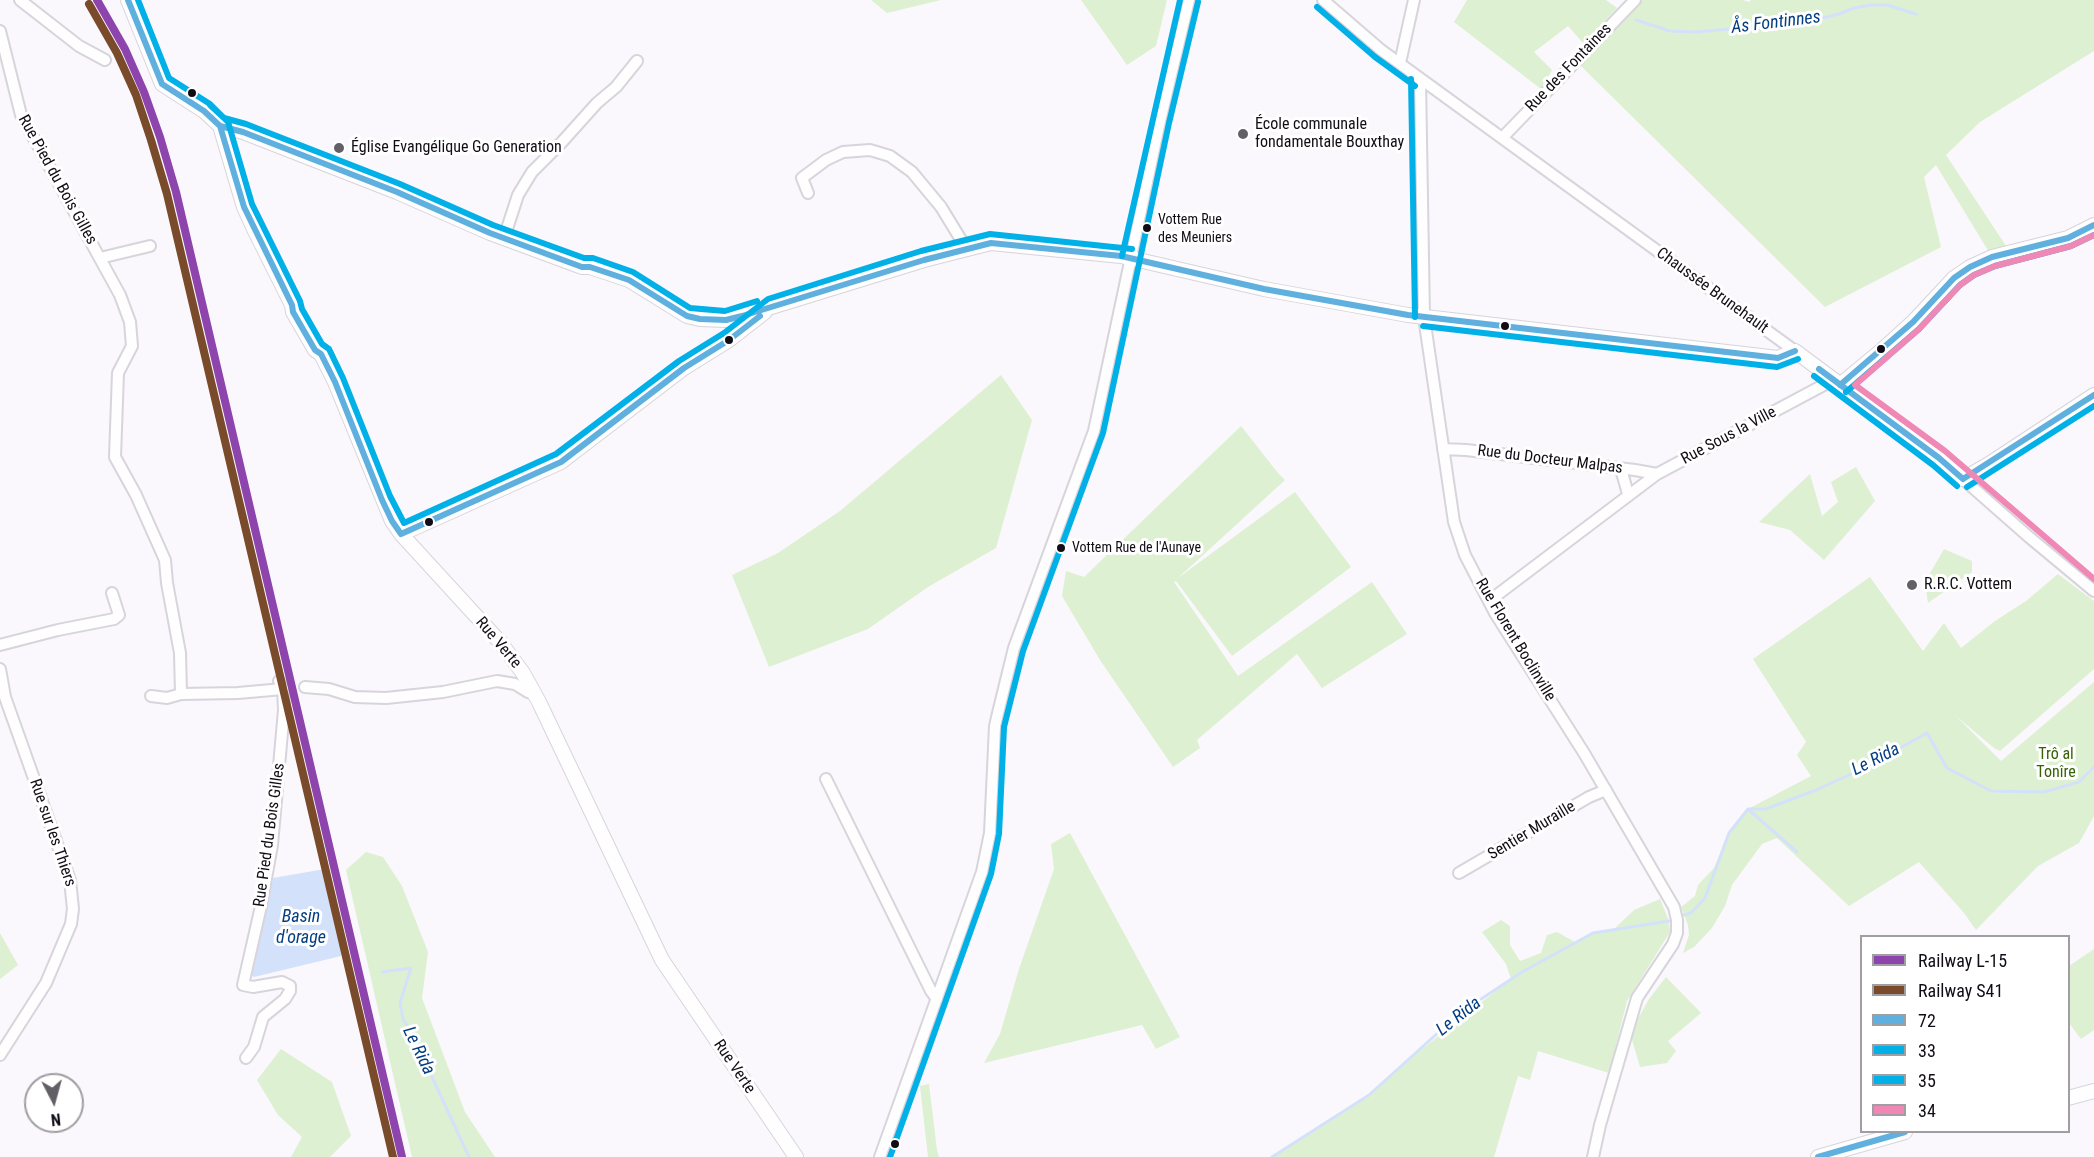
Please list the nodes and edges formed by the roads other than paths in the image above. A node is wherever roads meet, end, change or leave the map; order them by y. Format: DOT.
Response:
graph roads {
  1 [pos="20,0"];
  2 [pos="128,0"];
  3 [pos="1189,0"];
  4 [pos="1323,0"];
  5 [pos="1414,0"];
  6 [pos="1635,0"];
  7 [pos="0,31"];
  8 [pos="105,60"];
  9 [pos="637,61"];
  10 [pos="1400,63"];
  11 [pos="1420,79"];
  12 [pos="220,126"];
  13 [pos="237,130"];
  14 [pos="1503,137"];
  15 [pos="226,146"];
  16 [pos="808,194"];
  17 [pos="2094,225"];
  18 [pos="504,238"];
  19 [pos="150,246"];
  20 [pos="966,248"];
  21 [pos="100,258"];
  22 [pos="1131,258"];
  23 [pos="771,307"];
  24 [pos="1424,317"];
  25 [pos="726,320"];
  26 [pos="730,339"];
  27 [pos="1795,351"];
  28 [pos="1836,382"];
  29 [pos="2094,395"];
  30 [pos="1443,449"];
  31 [pos="1621,469"];
  32 [pos="1657,474"];
  33 [pos="1963,479"];
  34 [pos="1628,494"];
  35 [pos="401,534"];
  36 [pos="2094,591"];
  37 [pos="112,593"];
  38 [pos="1489,601"];
  39 [pos="0,645"];
  40 [pos="0,669"];
  41 [pos="305,687"];
  42 [pos="534,693"];
  43 [pos="181,694"];
  44 [pos="151,696"];
  45 [pos="826,779"];
  46 [pos="1606,790"];
  47 [pos="1459,873"];
  48 [pos="937,999"];
  49 [pos="0,1055"];
  50 [pos="246,1058"];
  51 [pos="2094,1091"];
  52 [pos="2070,1097"];
  53 [pos="1899,1133"];
  54 [pos="796,1157"];
  55 [pos="880,1157"];
  56 [pos="1593,1157"];
  57 [pos="1818,1157"];
  1 -- 8 [label="street"];
  2 -- 12 [label="street"];
  3 -- 22 [label="street"];
  4 -- 10 [label="street, Chaussée Brunehault"];
  5 -- 10 [label="street"];
  6 -- 14 [label="street, Rue des Fontaines"];
  7 -- 21 [label="street, Rue Pied du Bois Gilles"];
  9 -- 18 [label="street"];
  10 -- 11 [label="street, Chaussée Brunehault"];
  11 -- 14 [label="street, Chaussée Brunehault"];
  11 -- 24 [label="street, Rue Florent Boclinville"];
  12 -- 13 [label="street"];
  12 -- 15 [label="street, Rue Verte"];
  13 -- 15 [label="street"];
  13 -- 18 [label="street"];
  14 -- 27 [label="street, Chaussée Brunehault"];
  15 -- 35 [label="street, Rue Verte"];
  16 -- 20 [label="street"];
  17 -- 28 [label="street"];
  18 -- 25 [label="street"];
  19 -- 21 [label="street, Rue Pied du Bois Gilles"];
  20 -- 22 [label="street"];
  20 -- 23 [label="street"];
  21 -- 43 [label="street, Rue Pied du Bois Gilles"];
  22 -- 24 [label="street"];
  22 -- 48 [label="street"];
  23 -- 25 [label="street"];
  23 -- 26 [label="street"];
  24 -- 27 [label="street"];
  24 -- 30 [label="street, Rue Florent Boclinville"];
  25 -- 26 [label="street"];
  26 -- 35 [label="street"];
  27 -- 28 [label="street, Chaussée Brunehault"];
  28 -- 32 [label="street, Rue Sous la Ville"];
  28 -- 33 [label="street, Chaussée Brunehault"];
  29 -- 33 [label="street"];
  30 -- 31 [label="street, Rue du Docteur Malpas"];
  30 -- 38 [label="street, Rue Florent Boclinville"];
  31 -- 32 [label="street, Rue du Docteur Malpas"];
  31 -- 34 [label="street"];
  32 -- 34 [label="street, Rue Sous la Ville"];
  33 -- 36 [label="street, Chaussée Brunehault"];
  34 -- 38 [label="street, Rue Sous la Ville"];
  35 -- 42 [label="street, Rue Verte"];
  37 -- 39 [label="street"];
  38 -- 46 [label="street, Rue Florent Boclinville"];
  40 -- 49 [label="street, Rue sur les Thiers"];
  41 -- 42 [label="street"];
  42 -- 54 [label="street, Rue Verte"];
  43 -- 44 [label="street, Rue Pied du Bois Gilles"];
  43 -- 50 [label="street, Rue Pied du Bois Gilles"];
  45 -- 48 [label="street"];
  46 -- 47 [label="street, Sentier Muraille"];
  46 -- 56 [label="street, Rue Florent Boclinville"];
  48 -- 55 [label="street"];
  51 -- 52 [label="street"];
  53 -- 57 [label="street"];
}
